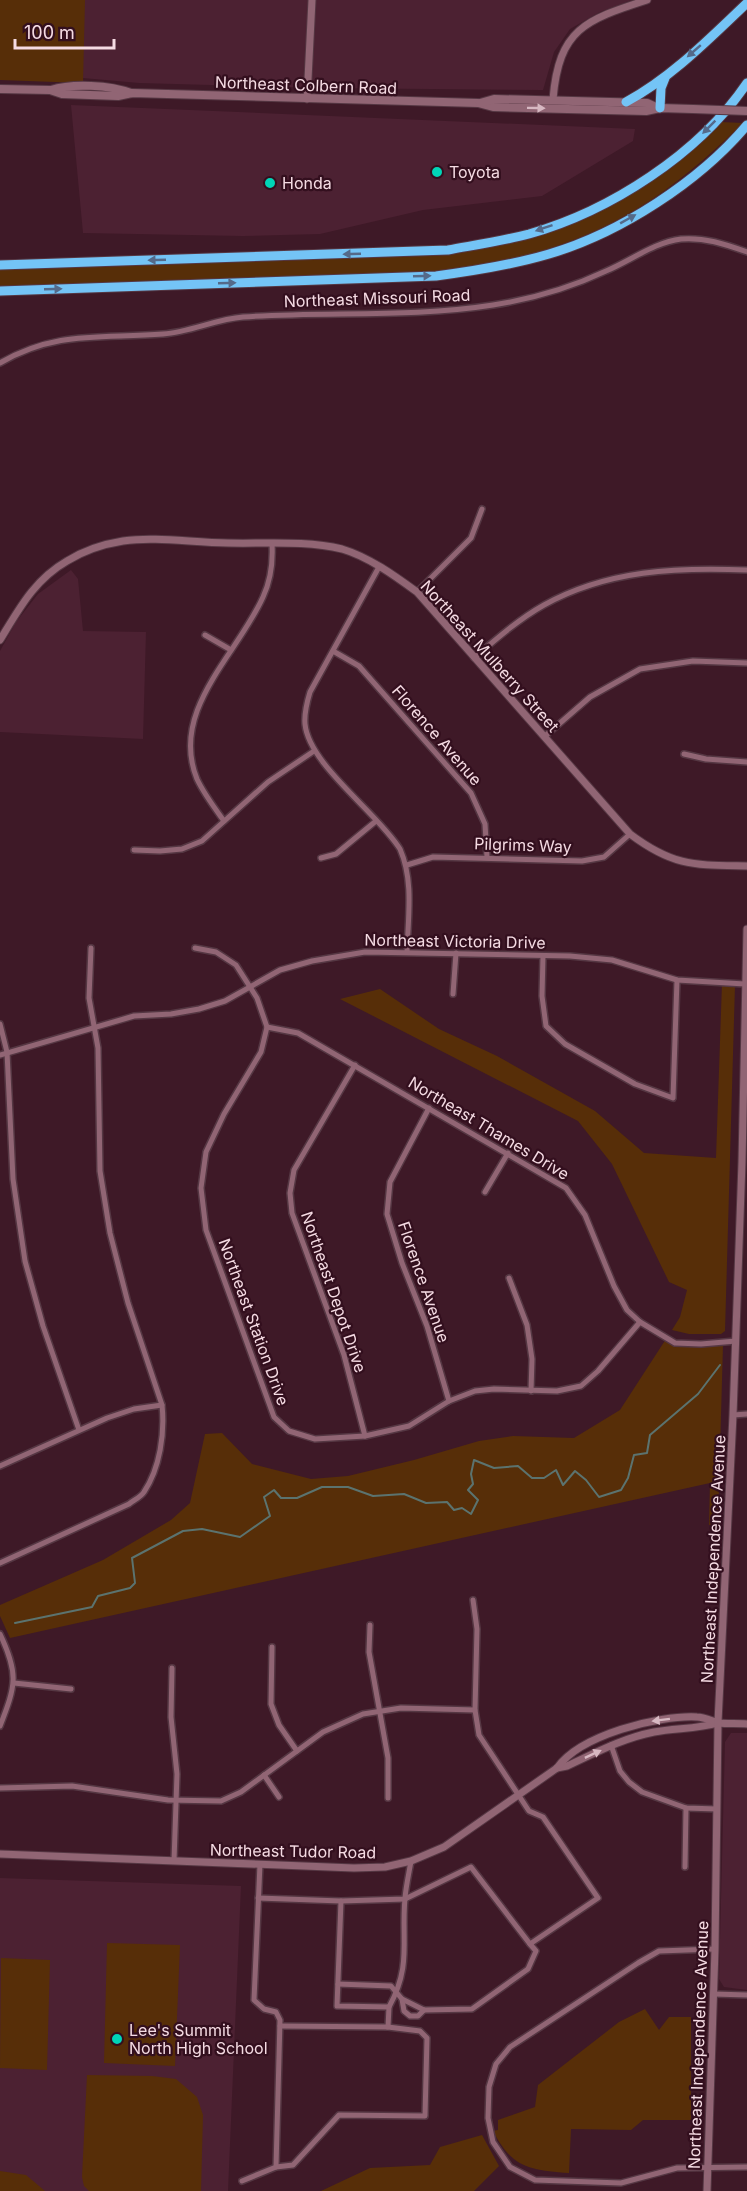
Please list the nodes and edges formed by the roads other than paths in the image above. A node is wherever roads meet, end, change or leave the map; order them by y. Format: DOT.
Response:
graph roads {
  1 [pos="312,0"];
  2 [pos="647,0"];
  3 [pos="747,3"];
  4 [pos="666,75"];
  5 [pos="747,83"];
  6 [pos="0,89"];
  7 [pos="307,99"];
  8 [pos="553,99"];
  9 [pos="626,102"];
  10 [pos="478,103"];
  11 [pos="660,108"];
  12 [pos="747,111"];
  13 [pos="747,125"];
  14 [pos="747,252"];
  15 [pos="0,265"];
  16 [pos="0,291"];
  17 [pos="0,363"];
  18 [pos="482,509"];
  19 [pos="272,544"];
  20 [pos="379,567"];
  21 [pos="747,570"];
  22 [pos="417,592"];
  23 [pos="205,635"];
  24 [pos="0,640"];
  25 [pos="231,651"];
  26 [pos="333,651"];
  27 [pos="474,658"];
  28 [pos="747,663"];
  29 [pos="544,737"];
  30 [pos="314,751"];
  31 [pos="684,754"];
  32 [pos="747,762"];
  33 [pos="376,820"];
  34 [pos="224,821"];
  35 [pos="630,834"];
  36 [pos="134,850"];
  37 [pos="487,857"];
  38 [pos="321,858"];
  39 [pos="408,865"];
  40 [pos="747,866"];
  41 [pos="747,928"];
  42 [pos="91,948"];
  43 [pos="195,948"];
  44 [pos="407,952"];
  45 [pos="456,953"];
  46 [pos="543,956"];
  47 [pos="676,980"];
  48 [pos="745,984"];
  49 [pos="250,987"];
  50 [pos="453,994"];
  51 [pos="0,1024"];
  52 [pos="95,1026"];
  53 [pos="267,1027"];
  54 [pos="7,1052"];
  55 [pos="0,1055"];
  56 [pos="355,1065"];
  57 [pos="429,1108"];
  58 [pos="508,1153"];
  59 [pos="744,1162"];
  60 [pos="485,1192"];
  61 [pos="509,1278"];
  62 [pos="640,1322"];
  63 [pos="736,1341"];
  64 [pos="531,1390"];
  65 [pos="449,1401"];
  66 [pos="162,1405"];
  67 [pos="747,1414"];
  68 [pos="733,1415"];
  69 [pos="79,1430"];
  70 [pos="365,1436"];
  71 [pos="0,1466"];
  72 [pos="0,1563"];
  73 [pos="473,1600"];
  74 [pos="370,1625"];
  75 [pos="0,1634"];
  76 [pos="272,1647"];
  77 [pos="172,1668"];
  78 [pos="14,1683"];
  79 [pos="71,1689"];
  80 [pos="475,1710"];
  81 [pos="379,1711"];
  82 [pos="718,1722"];
  83 [pos="747,1724"];
  84 [pos="0,1726"];
  85 [pos="611,1745"];
  86 [pos="297,1751"];
  87 [pos="557,1768"];
  88 [pos="264,1775"];
  89 [pos="0,1788"];
  90 [pos="518,1795"];
  91 [pos="279,1797"];
  92 [pos="388,1798"];
  93 [pos="177,1800"];
  94 [pos="686,1808"];
  95 [pos="717,1809"];
  96 [pos="0,1854"];
  97 [pos="174,1861"];
  98 [pos="411,1861"];
  99 [pos="260,1864"];
  100 [pos="685,1867"];
  101 [pos="258,1898"];
  102 [pos="405,1899"];
  103 [pos="341,1901"];
  104 [pos="530,1944"];
  105 [pos="715,1949"];
  106 [pos="338,1984"];
  107 [pos="397,1993"];
  108 [pos="714,1994"];
  109 [pos="747,1995"];
  110 [pos="402,1999"];
  111 [pos="389,2007"];
  112 [pos="424,2010"];
  113 [pos="280,2026"];
  114 [pos="388,2027"];
  115 [pos="276,2167"];
  116 [pos="708,2167"];
  117 [pos="747,2167"];
  118 [pos="242,2181"];
  119 [pos="707,2191"];
  1 -- 7 [label="street"];
  2 -- 8 [label="street"];
  3 -- 4 [label="highway, one-way"];
  4 -- 9 [label="highway"];
  4 -- 11 [label="highway"];
  5 -- 15 [label="highway, one-way"];
  6 -- 7 [label="main road, Northeast Colbern Road"];
  7 -- 10 [label="main road, Northeast Colbern Road"];
  8 -- 9 [label="main road, Northeast Colbern Road"];
  8 -- 10 [label="main road, Northeast Colbern Road"];
  9 -- 11 [label="main road, Northeast Colbern Road"];
  10 -- 11 [label="main road, Northeast Colbern Road, one-way"];
  11 -- 12 [label="main road, Northeast Colbern Road, bridge"];
  16 -- 13 [label="highway, one-way"];
  14 -- 17 [label="street, Northeast Missouri Road"];
  18 -- 22 [label="street"];
  19 -- 20 [label="street, Northeast Mulberry Street"];
  19 -- 24 [label="street, Northeast Mulberry Street"];
  19 -- 25 [label="street"];
  20 -- 22 [label="street, Northeast Mulberry Street"];
  20 -- 26 [label="street"];
  21 -- 27 [label="street"];
  22 -- 27 [label="street, Northeast Mulberry Street"];
  23 -- 25 [label="street"];
  25 -- 34 [label="street"];
  26 -- 30 [label="street"];
  26 -- 37 [label="street, Florence Avenue"];
  27 -- 29 [label="street, Northeast Mulberry Street"];
  28 -- 29 [label="street"];
  29 -- 35 [label="street, Northeast Mulberry Street"];
  30 -- 33 [label="street"];
  30 -- 34 [label="street"];
  31 -- 32 [label="street"];
  33 -- 38 [label="street"];
  33 -- 39 [label="street"];
  34 -- 36 [label="street"];
  35 -- 37 [label="street, Pilgrims Way"];
  35 -- 40 [label="street, Northeast Mulberry Street"];
  37 -- 39 [label="street, Pilgrims Way"];
  39 -- 44 [label="street"];
  41 -- 48 [label="street, Northeast Independence Avenue"];
  42 -- 52 [label="street"];
  43 -- 49 [label="street"];
  44 -- 45 [label="street, Northeast Victoria Drive"];
  44 -- 49 [label="street, Northeast Victoria Drive"];
  45 -- 46 [label="street, Northeast Victoria Drive"];
  45 -- 50 [label="street"];
  46 -- 47 [label="street, Northeast Victoria Drive"];
  46 -- 47 [label="street"];
  47 -- 48 [label="street, Northeast Victoria Drive"];
  48 -- 59 [label="street, Northeast Independence Avenue"];
  49 -- 52 [label="street, Northeast Victoria Drive"];
  49 -- 53 [label="street"];
  51 -- 54 [label="street"];
  52 -- 54 [label="street, Northeast Victoria Drive"];
  52 -- 66 [label="street"];
  53 -- 56 [label="street, Northeast Thames Drive"];
  53 -- 70 [label="street, Northeast Station Drive"];
  54 -- 55 [label="street, Northeast Victoria Drive"];
  54 -- 69 [label="street"];
  56 -- 57 [label="street, Northeast Thames Drive"];
  56 -- 70 [label="street, Northeast Depot Drive"];
  57 -- 58 [label="street, Northeast Thames Drive"];
  57 -- 65 [label="street, Florence Avenue"];
  58 -- 60 [label="street"];
  58 -- 62 [label="street, Northeast Thames Drive"];
  59 -- 63 [label="street, Northeast Independence Avenue"];
  61 -- 64 [label="street"];
  62 -- 63 [label="street, Northeast Thames Drive"];
  62 -- 64 [label="street, Northeast Station Drive"];
  63 -- 68 [label="street, Northeast Independence Avenue"];
  64 -- 65 [label="street, Northeast Station Drive"];
  65 -- 70 [label="street, Northeast Station Drive"];
  66 -- 69 [label="street"];
  66 -- 72 [label="street"];
  67 -- 68 [label="street"];
  68 -- 82 [label="street, Northeast Independence Avenue"];
  69 -- 71 [label="street"];
  73 -- 80 [label="street"];
  74 -- 81 [label="street"];
  75 -- 78 [label="street"];
  76 -- 86 [label="street"];
  77 -- 93 [label="street"];
  78 -- 79 [label="street"];
  78 -- 84 [label="street"];
  80 -- 81 [label="street"];
  80 -- 90 [label="street"];
  81 -- 86 [label="street"];
  81 -- 92 [label="street"];
  82 -- 83 [label="street, Northeast Tudor Road"];
  82 -- 85 [label="street, Northeast Tudor Road"];
  82 -- 87 [label="street, Northeast Tudor Road, one-way"];
  82 -- 95 [label="street, Northeast Independence Avenue"];
  87 -- 85 [label="street, Northeast Tudor Road, one-way"];
  85 -- 94 [label="street"];
  86 -- 88 [label="street"];
  87 -- 90 [label="street, Northeast Tudor Road"];
  88 -- 91 [label="street"];
  88 -- 93 [label="street"];
  89 -- 93 [label="street"];
  90 -- 98 [label="street, Northeast Tudor Road"];
  90 -- 104 [label="street"];
  93 -- 97 [label="street"];
  94 -- 95 [label="street"];
  94 -- 100 [label="street"];
  95 -- 105 [label="street, Northeast Independence Avenue"];
  96 -- 97 [label="street, Northeast Tudor Road"];
  97 -- 99 [label="street, Northeast Tudor Road"];
  98 -- 99 [label="street, Northeast Tudor Road"];
  98 -- 102 [label="street"];
  99 -- 101 [label="street"];
  101 -- 103 [label="street"];
  101 -- 113 [label="street"];
  102 -- 103 [label="street"];
  102 -- 104 [label="street"];
  102 -- 107 [label="street"];
  103 -- 106 [label="street"];
  104 -- 112 [label="street"];
  105 -- 108 [label="street, Northeast Independence Avenue"];
  105 -- 116 [label="street"];
  106 -- 107 [label="street"];
  106 -- 111 [label="street"];
  107 -- 110 [label="street"];
  107 -- 111 [label="street"];
  108 -- 109 [label="street"];
  108 -- 116 [label="street, Northeast Independence Avenue"];
  110 -- 112 [label="street"];
  110 -- 112 [label="street"];
  111 -- 114 [label="street"];
  113 -- 114 [label="street"];
  113 -- 115 [label="street"];
  114 -- 115 [label="street"];
  115 -- 118 [label="street"];
  116 -- 117 [label="street"];
  116 -- 119 [label="street, Northeast Independence Avenue"];
}
